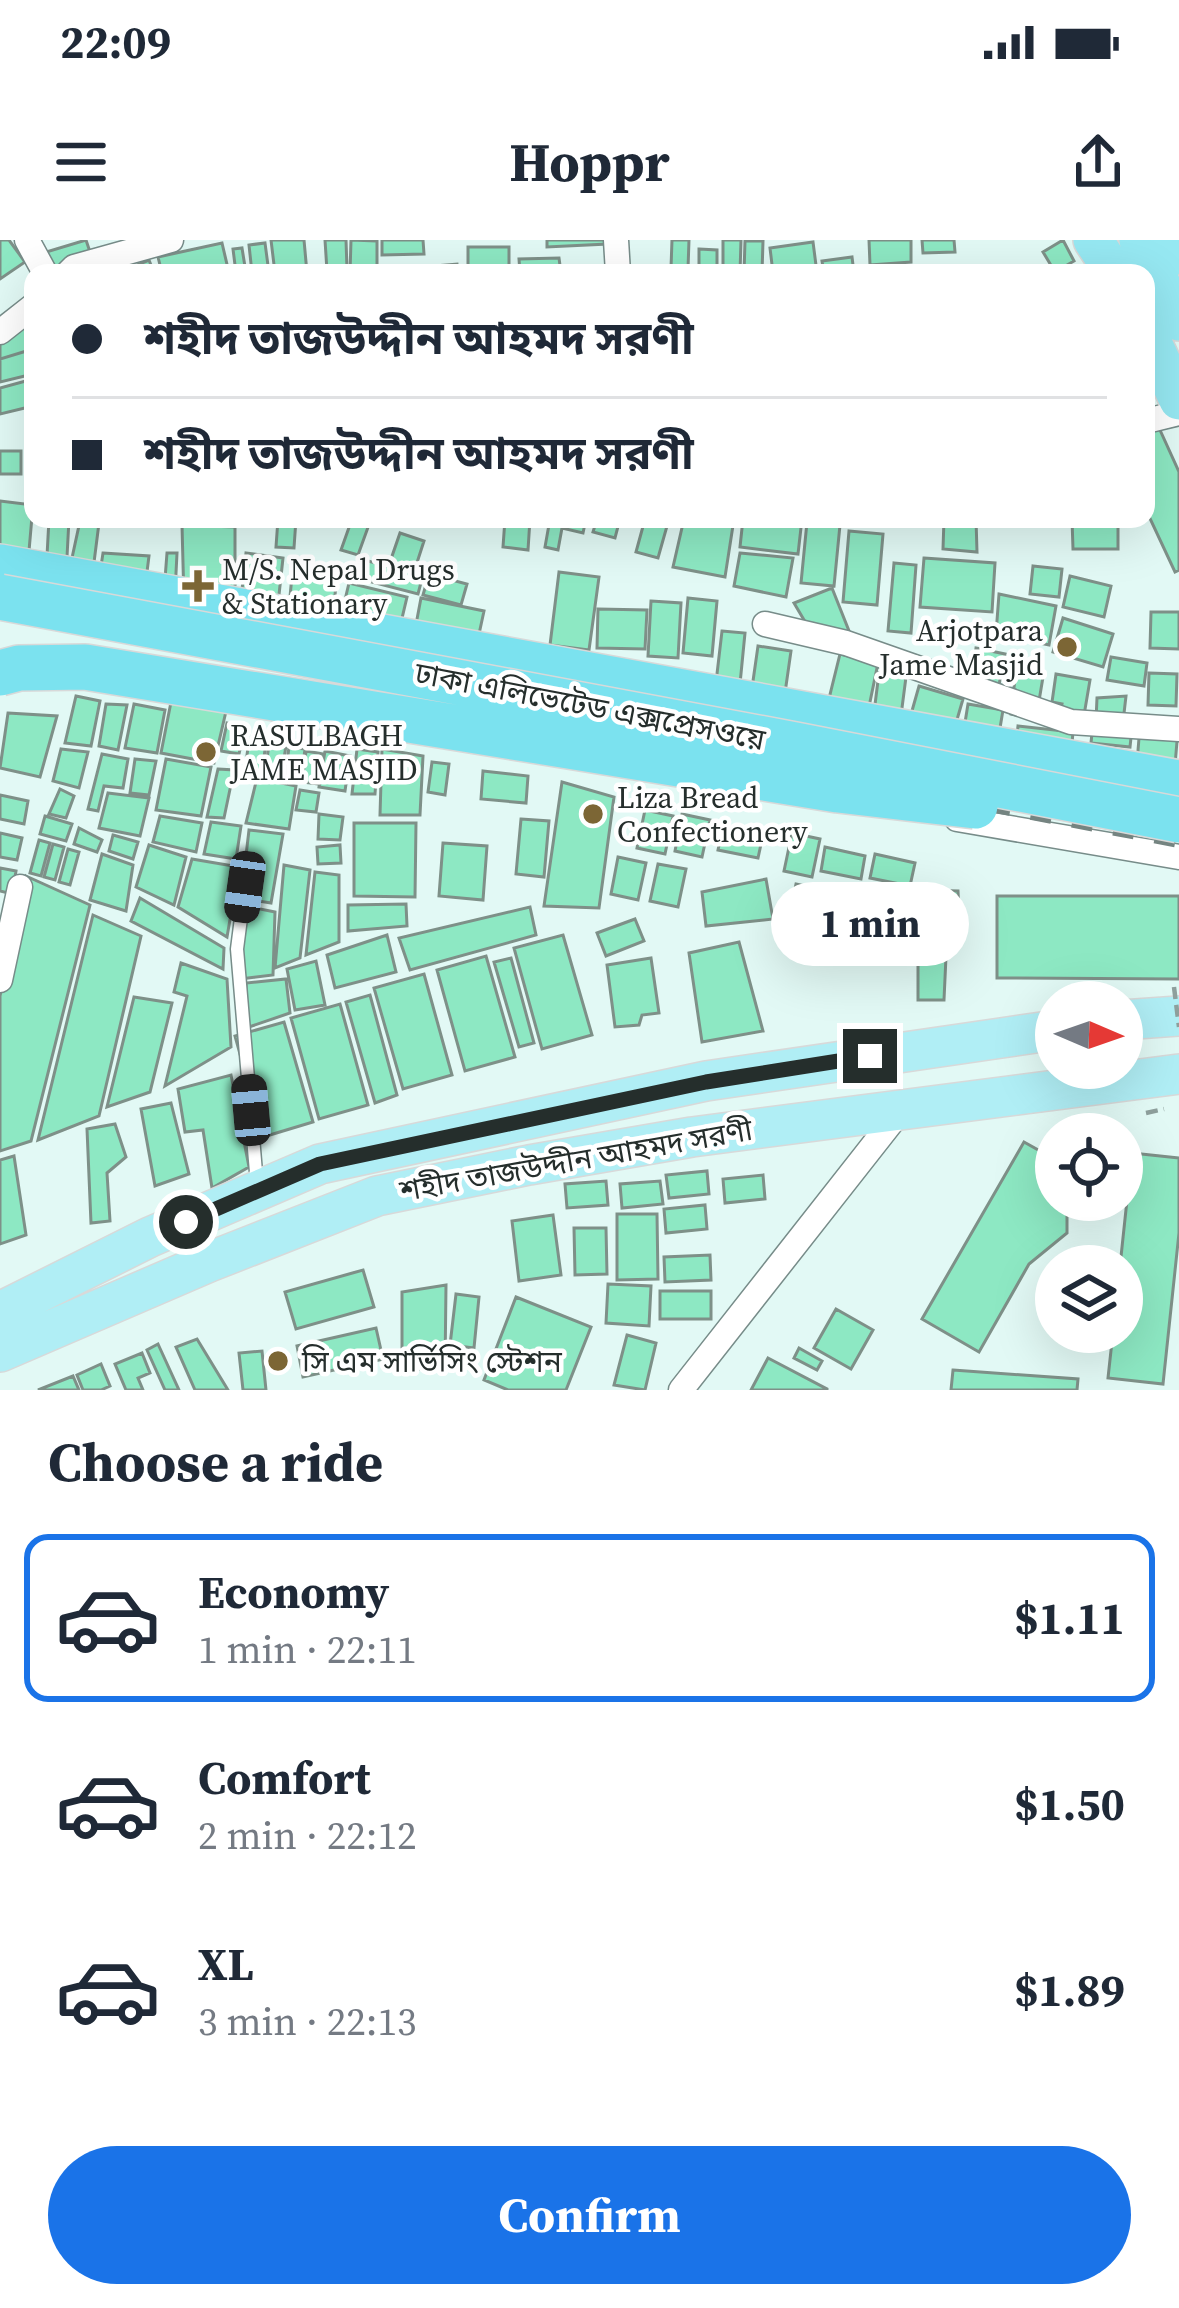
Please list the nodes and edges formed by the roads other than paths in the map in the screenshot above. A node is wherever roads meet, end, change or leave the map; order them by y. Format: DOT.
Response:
graph roads {
  1 [pos="171,240"];
  2 [pos="1170,240"];
  3 [pos="1179,255"];
  4 [pos="85,264"];
  5 [pos="1155,295"];
  6 [pos="24,313"];
  7 [pos="1165,330"];
  8 [pos="0,332"];
  9 [pos="1179,400"];
  10 [pos="0,571"];
  11 [pos="0,597"];
  12 [pos="764,624"];
  13 [pos="0,654"];
  14 [pos="0,673"];
  15 [pos="1179,728"];
  16 [pos="1179,783"];
  17 [pos="1179,808"];
  18 [pos="1118,809"];
  19 [pos="1179,820"];
  20 [pos="1179,857"];
  21 [pos="20,887"];
  22 [pos="245,887"];
  23 [pos="0,980"];
  24 [pos="1035,1033"];
  25 [pos="1179,1074"];
  26 [pos="902,1108"];
  27 [pos="258,1191"];
  28 [pos="0,1312"];
  29 [pos="0,1352"];
  30 [pos="681,1390"];
  1 -- 4 [label="street"];
  2 -- 3 [label="highway"];
  5 -- 7 [label="highway"];
  6 -- 8 [label="street"];
  7 -- 9 [label="highway"];
  10 -- 16 [label="highway, ঢাকা এলিভেটেড এক্সপ্রেসওয়ে"];
  10 -- 17 [label="street"];
  11 -- 18 [label="highway, ঢাকা এলিভেটেড এক্সপ্রেসওয়ে, bridge"];
  12 -- 15 [label="street"];
  13 -- 20 [label="street"];
  14 -- 18 [label="highway, bridge"];
  18 -- 19 [label="highway, ঢাকা এলিভেটেড এক্সপ্রেসওয়ে, bridge"];
  21 -- 23 [label="street"];
  22 -- 27 [label="lane"];
  24 -- 27 [label="main road, শহীদ তাজউদ্দীন আহমদ সরণী"];
  25 -- 26 [label="main road, শহীদ তাজউদ্দীন আহমদ সরণী"];
  26 -- 29 [label="main road, শহীদ তাজউদ্দীন আহমদ সরণী"];
  26 -- 30 [label="street"];
  27 -- 28 [label="main road, শহীদ তাজউদ্দীন আহমদ সরণী"];
}
